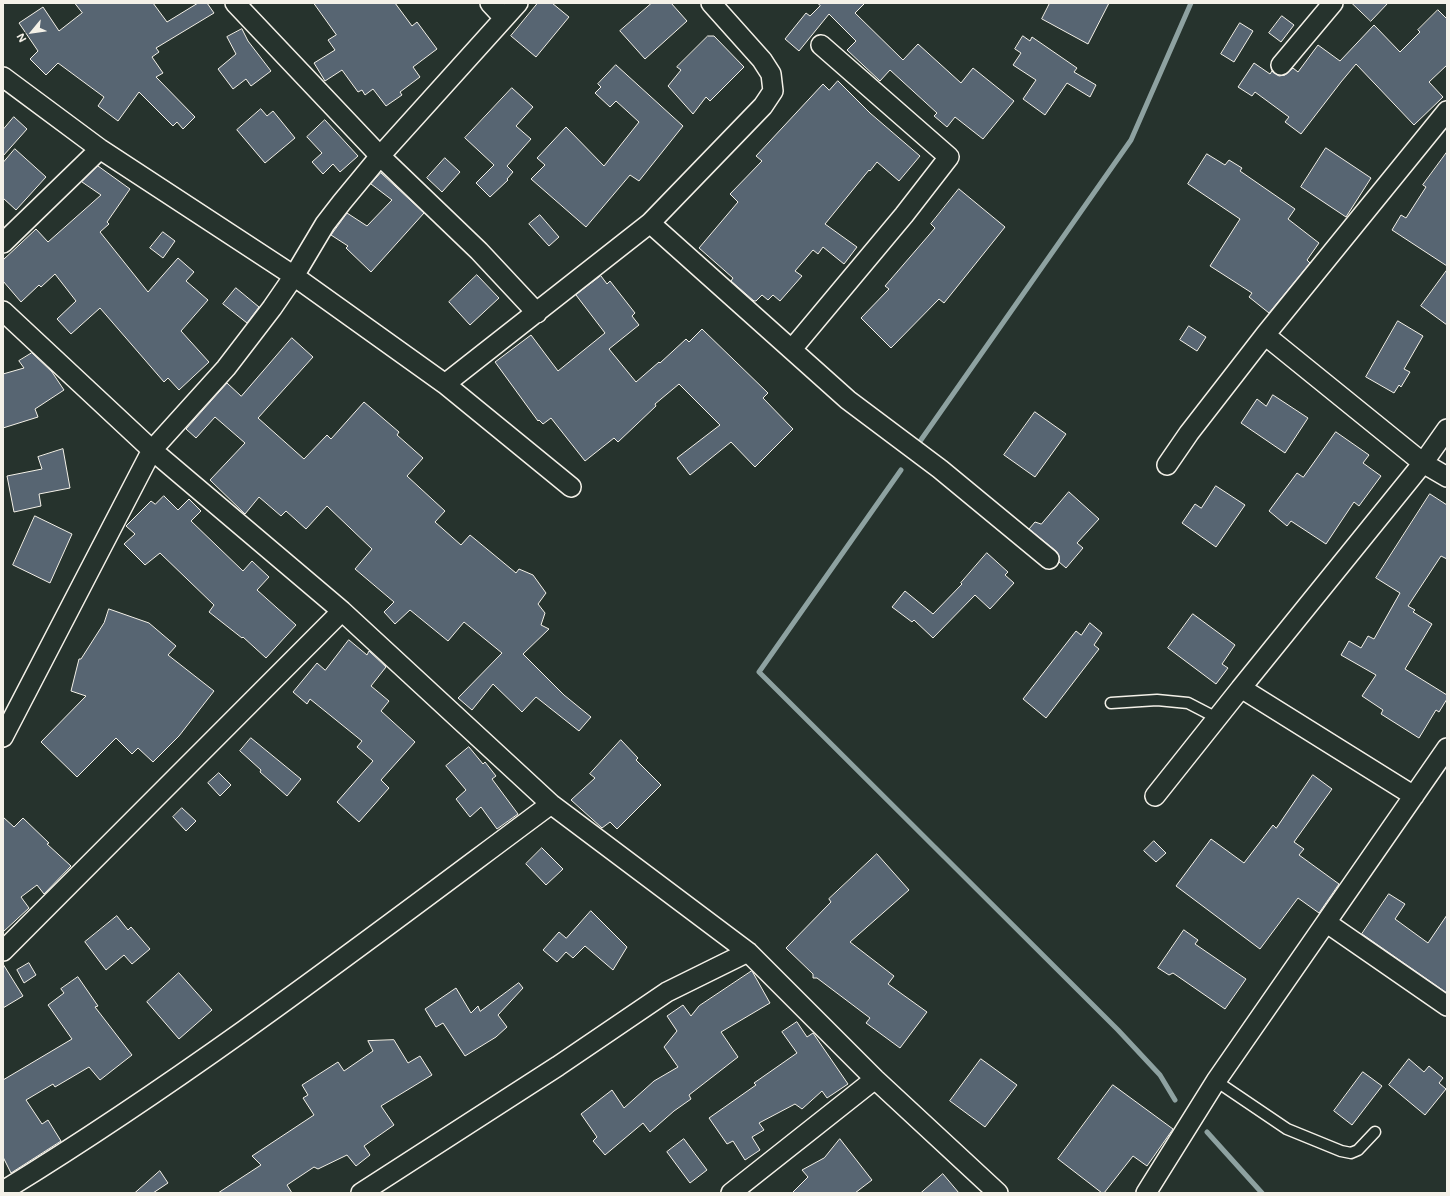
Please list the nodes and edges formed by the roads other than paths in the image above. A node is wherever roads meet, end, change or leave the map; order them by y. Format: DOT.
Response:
graph roads {
  1 [pos="235,3"];
  2 [pos="490,3"];
  3 [pos="518,3"];
  4 [pos="711,3"];
  5 [pos="1333,3"];
  6 [pos="504,18"];
  7 [pos="821,45"];
  8 [pos="1281,65"];
  9 [pos="3,77"];
  10 [pos="1447,111"];
  11 [pos="100,149"];
  12 [pos="380,156"];
  13 [pos="650,223"];
  14 [pos="3,243"];
  15 [pos="294,276"];
  16 [pos="3,310"];
  17 [pos="537,313"];
  18 [pos="1265,335"];
  19 [pos="792,349"];
  20 [pos="445,384"];
  21 [pos="1447,429"];
  22 [pos="152,450"];
  23 [pos="1423,463"];
  24 [pos="1167,465"];
  25 [pos="1447,477"];
  26 [pos="571,487"];
  27 [pos="1049,559"];
  28 [pos="342,611"];
  29 [pos="1241,688"];
  30 [pos="1111,703"];
  31 [pos="1217,718"];
  32 [pos="3,737"];
  33 [pos="1447,748"];
  34 [pos="1440,773"];
  35 [pos="1156,796"];
  36 [pos="1414,796"];
  37 [pos="552,804"];
  38 [pos="1327,923"];
  39 [pos="3,951"];
  40 [pos="748,952"];
  41 [pos="1447,1006"];
  42 [pos="875,1079"];
  43 [pos="1216,1081"];
  44 [pos="1375,1132"];
  45 [pos="3,1191"];
  46 [pos="361,1193"];
  47 [pos="731,1193"];
  48 [pos="998,1193"];
  49 [pos="1146,1193"];
  1 -- 12 [label="street"];
  2 -- 6 [label="street"];
  3 -- 6 [label="street"];
  4 -- 13 [label="street"];
  5 -- 8 [label="street"];
  6 -- 12 [label="street"];
  7 -- 19 [label="street"];
  9 -- 11 [label="street"];
  10 -- 18 [label="street"];
  11 -- 14 [label="street"];
  11 -- 15 [label="street"];
  12 -- 15 [label="street"];
  12 -- 17 [label="street"];
  13 -- 17 [label="street"];
  13 -- 19 [label="street"];
  15 -- 20 [label="street"];
  15 -- 22 [label="street"];
  16 -- 22 [label="street"];
  17 -- 20 [label="street"];
  18 -- 23 [label="street"];
  18 -- 24 [label="street"];
  19 -- 27 [label="street"];
  20 -- 26 [label="street"];
  21 -- 23 [label="street"];
  22 -- 28 [label="street"];
  22 -- 32 [label="street"];
  23 -- 25 [label="street"];
  23 -- 29 [label="street"];
  28 -- 37 [label="street"];
  28 -- 39 [label="street"];
  29 -- 31 [label="street"];
  29 -- 36 [label="street"];
  30 -- 31 [label="lane"];
  31 -- 35 [label="street"];
  33 -- 34 [label="street"];
  34 -- 36 [label="street"];
  36 -- 38 [label="street"];
  37 -- 40 [label="street"];
  37 -- 45 [label="street"];
  38 -- 41 [label="street"];
  38 -- 43 [label="street"];
  40 -- 42 [label="street"];
  40 -- 46 [label="street"];
  42 -- 47 [label="street"];
  42 -- 48 [label="street"];
  43 -- 44 [label="lane"];
  43 -- 49 [label="street"];
}
